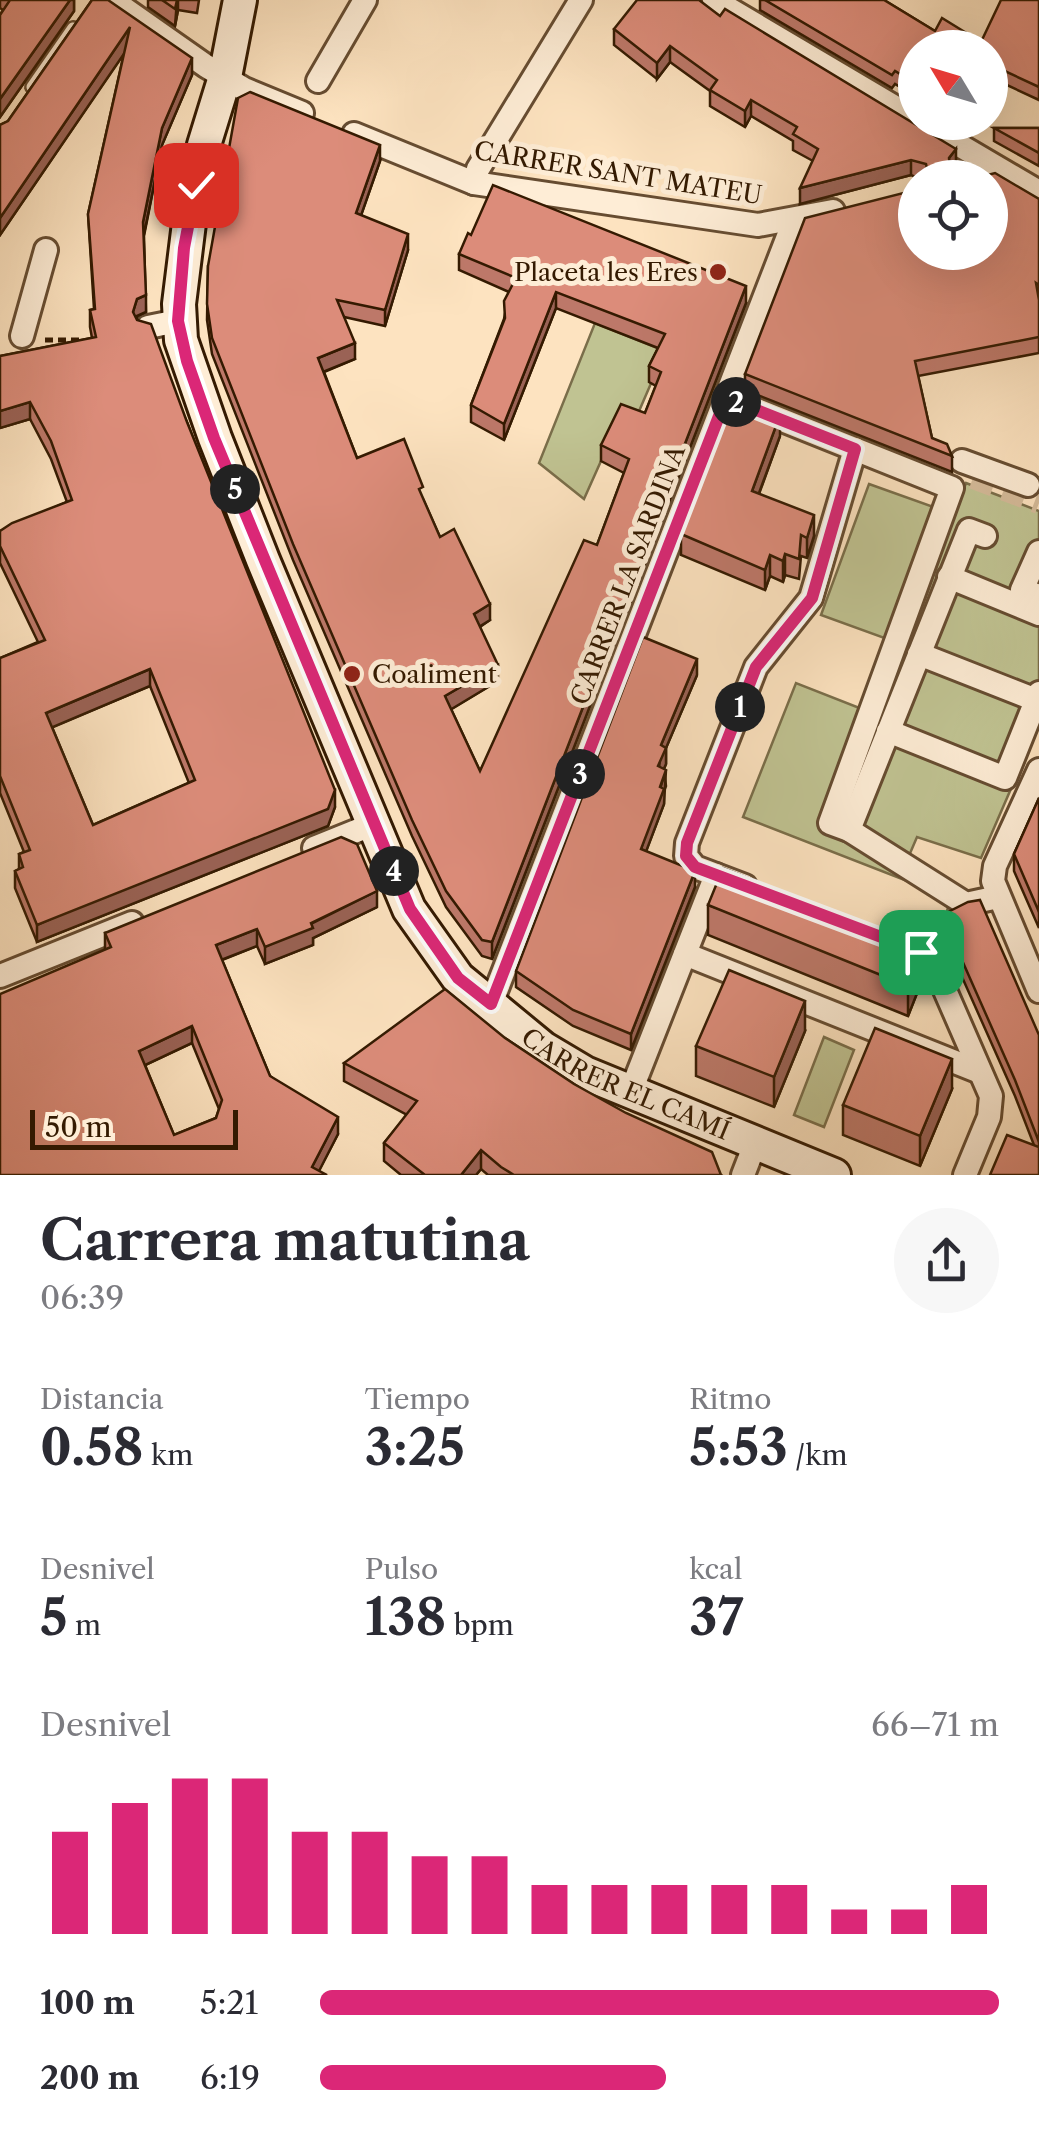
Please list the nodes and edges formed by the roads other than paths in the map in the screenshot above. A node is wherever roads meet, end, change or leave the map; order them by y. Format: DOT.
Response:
graph roads {
  1 [pos="112,0"];
  2 [pos="240,0"];
  3 [pos="365,0"];
  4 [pos="581,0"];
  5 [pos="714,0"];
  6 [pos="83,13"];
  7 [pos="225,77"];
  8 [pos="318,81"];
  9 [pos="28,92"];
  10 [pos="898,109"];
  11 [pos="950,140"];
  12 [pos="984,160"];
  13 [pos="1008,174"];
  14 [pos="474,183"];
  15 [pos="1039,192"];
  16 [pos="863,203"];
  17 [pos="794,221"];
  18 [pos="46,250"];
  19 [pos="22,336"];
  20 [pos="726,398"];
  21 [pos="855,449"];
  22 [pos="962,461"];
  23 [pos="1028,485"];
  24 [pos="985,536"];
  25 [pos="1039,552"];
  26 [pos="949,577"];
  27 [pos="1039,596"];
  28 [pos="1039,614"];
  29 [pos="919,654"];
  30 [pos="1038,697"];
  31 [pos="888,732"];
  32 [pos="1039,770"];
  33 [pos="376,823"];
  34 [pos="849,830"];
  35 [pos="288,859"];
  36 [pos="716,875"];
  37 [pos="772,896"];
  38 [pos="998,897"];
  39 [pos="144,918"];
  40 [pos="884,938"];
  41 [pos="686,954"];
  42 [pos="0,976"];
  43 [pos="1039,991"];
  44 [pos="491,1004"];
  45 [pos="980,1072"];
  46 [pos="631,1091"];
  47 [pos="755,1144"];
  48 [pos="742,1175"];
  49 [pos="834,1175"];
  50 [pos="965,1175"];
  1 -- 7 [label="street, CARRER SANT MATEU"];
  2 -- 7 [label="street, CARRER EL CAMÍ"];
  3 -- 8 [label="street"];
  4 -- 14 [label="street"];
  5 -- 10 [label="street"];
  6 -- 9 [label="lane"];
  7 -- 14 [label="street, CARRER SANT MATEU"];
  7 -- 33 [label="street, CARRER EL CAMÍ"];
  11 -- 12 [label="street"];
  13 -- 15 [label="street"];
  14 -- 17 [label="street, CARRER SANT MATEU"];
  16 -- 17 [label="street, CARRER SANT MATEU"];
  17 -- 20 [label="street, CARRER LA SARDINA"];
  18 -- 19 [label="street"];
  20 -- 21 [label="street"];
  20 -- 44 [label="street, CARRER LA SARDINA"];
  21 -- 34 [label="street"];
  21 -- 36 [label="street"];
  22 -- 23 [label="street"];
  24 -- 26 [label="street"];
  25 -- 27 [label="street"];
  26 -- 28 [label="street"];
  26 -- 29 [label="street"];
  29 -- 30 [label="street"];
  29 -- 31 [label="street"];
  30 -- 31 [label="street"];
  31 -- 34 [label="street"];
  32 -- 38 [label="street"];
  33 -- 35 [label="street"];
  33 -- 44 [label="street, CARRER EL CAMÍ"];
  34 -- 38 [label="street"];
  36 -- 37 [label="street"];
  36 -- 41 [label="street"];
  38 -- 43 [label="street"];
  39 -- 42 [label="street"];
  40 -- 45 [label="street"];
  41 -- 45 [label="street"];
  41 -- 46 [label="street"];
  44 -- 46 [label="street, CARRER EL CAMÍ"];
  45 -- 50 [label="street"];
  46 -- 47 [label="street, CARRER EL CAMÍ"];
  47 -- 48 [label="street"];
  47 -- 49 [label="street, CARRER EL CAMÍ"];
}
